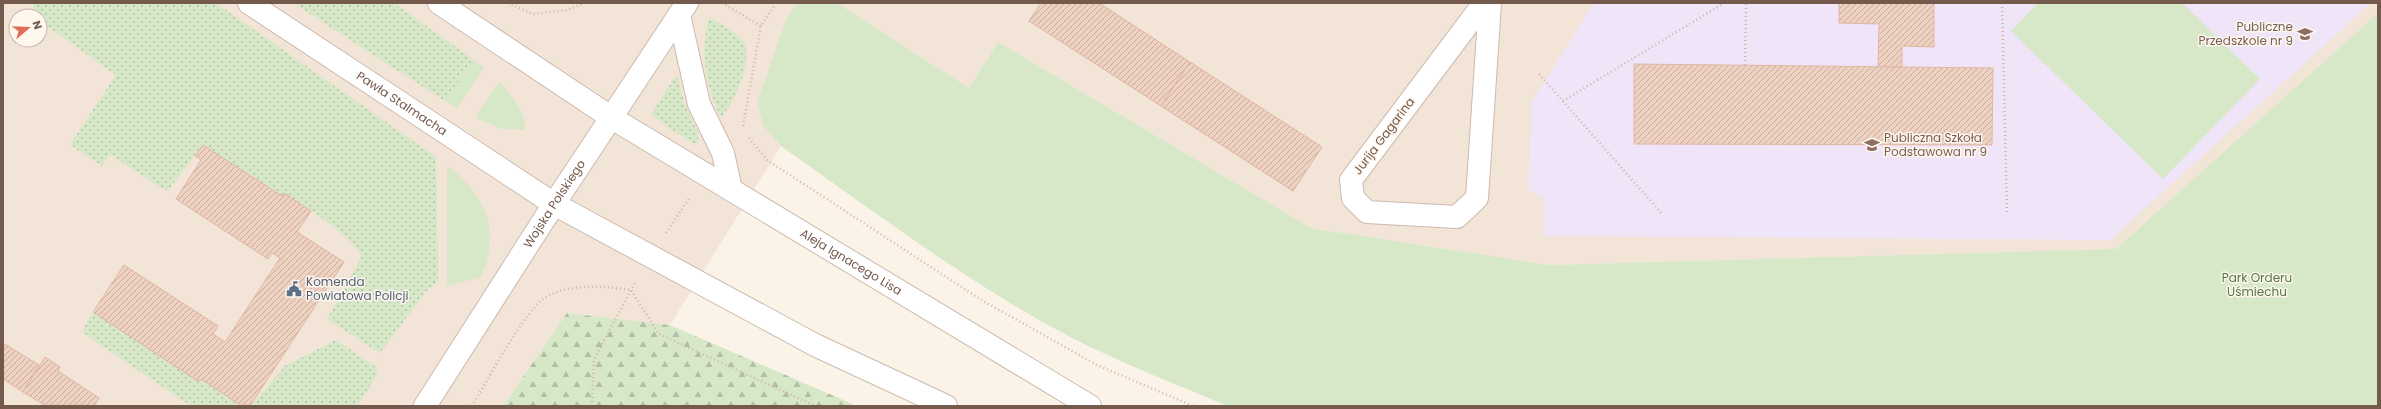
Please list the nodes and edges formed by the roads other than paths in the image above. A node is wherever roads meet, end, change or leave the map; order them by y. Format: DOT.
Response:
graph roads {
  1 [pos="249,3"];
  2 [pos="439,3"];
  3 [pos="1484,3"];
  4 [pos="1490,3"];
  5 [pos="683,9"];
  6 [pos="612,118"];
  7 [pos="731,190"];
  8 [pos="554,204"];
  9 [pos="425,406"];
  10 [pos="946,406"];
  11 [pos="1090,406"];
  1 -- 8 [label="street, Pawła Stalmacha"];
  2 -- 6 [label="street"];
  3 -- 4 [label="street, Jurija Gagarina"];
  5 -- 6 [label="street, Wojska Polskiego"];
  5 -- 7 [label="street"];
  6 -- 7 [label="street, Aleja Ignacego Lisa"];
  6 -- 8 [label="street, Wojska Polskiego"];
  7 -- 11 [label="street, Aleja Ignacego Lisa"];
  8 -- 9 [label="street, Wojska Polskiego"];
  8 -- 10 [label="street"];
}
